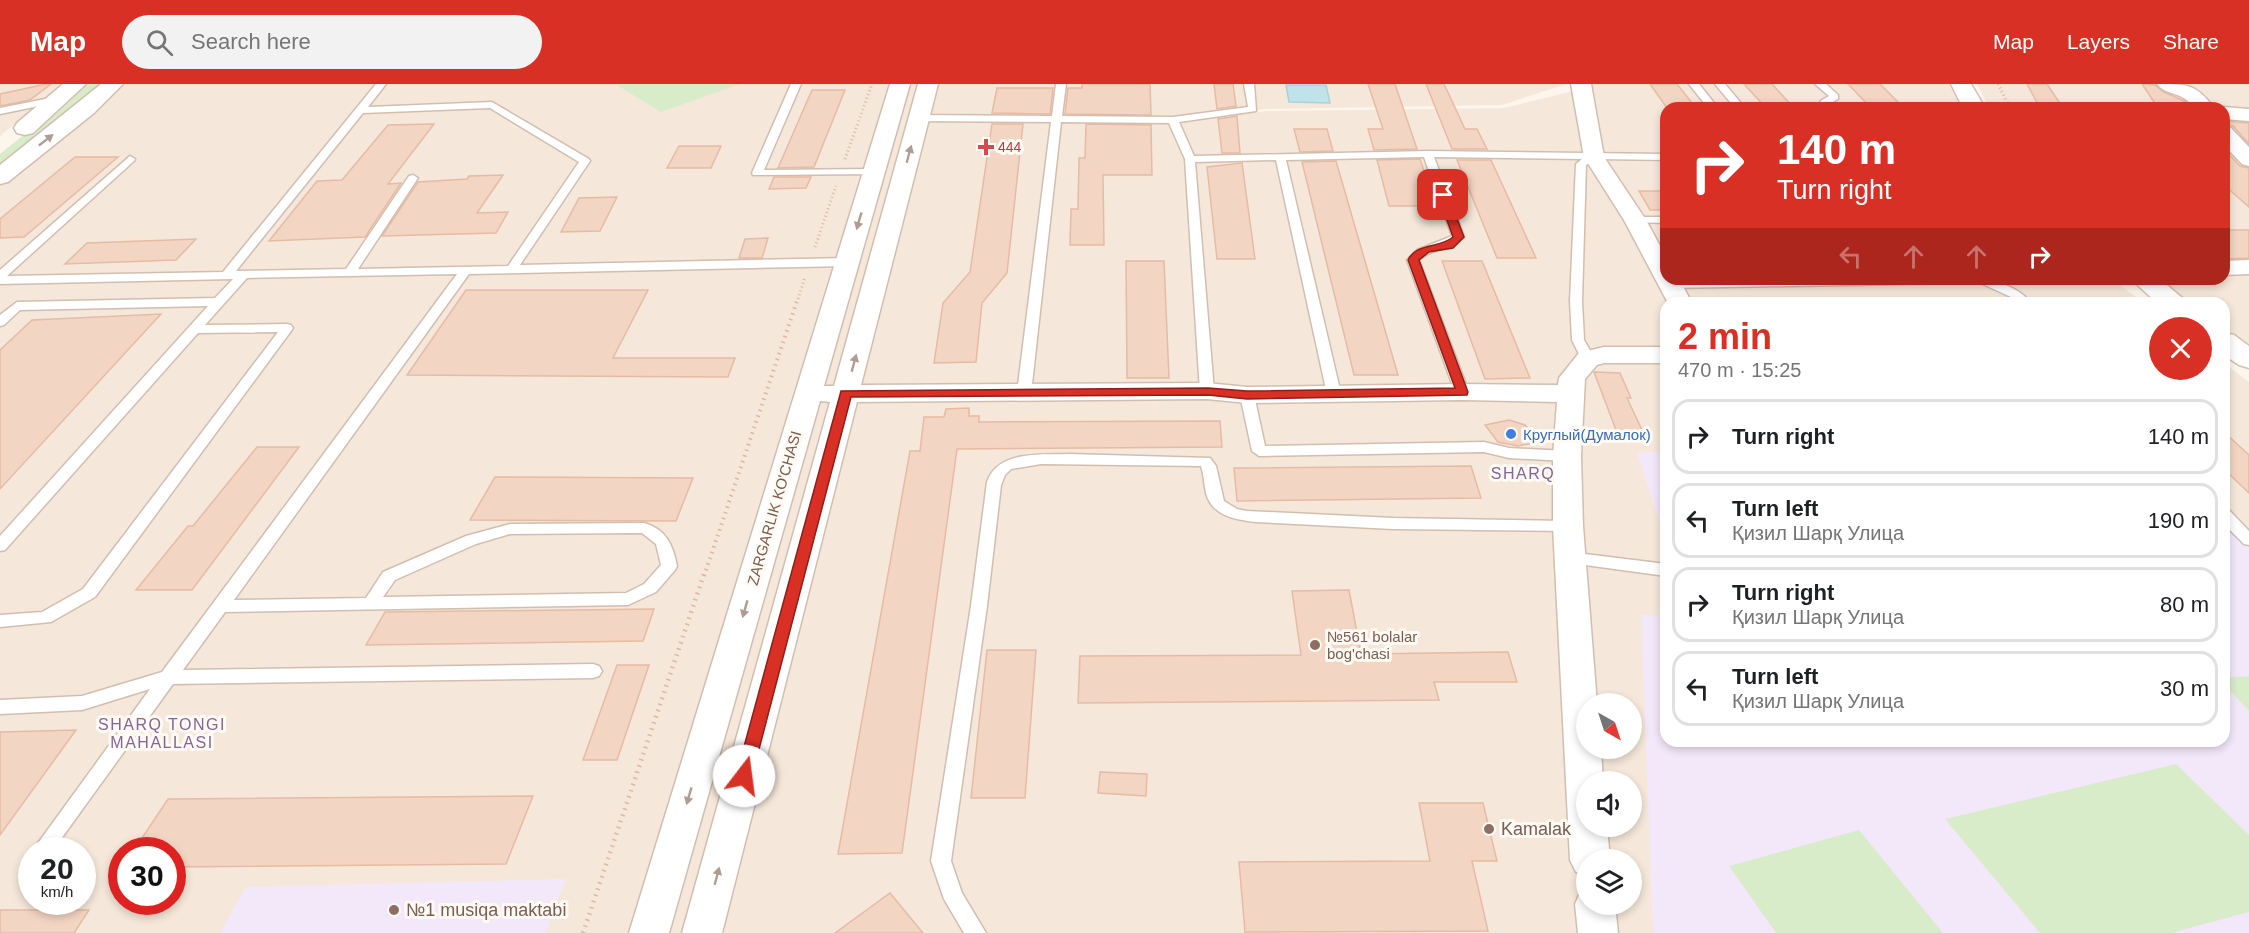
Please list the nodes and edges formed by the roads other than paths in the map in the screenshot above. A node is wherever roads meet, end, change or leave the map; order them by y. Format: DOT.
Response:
graph roads {
  1 [pos="113,84"];
  2 [pos="381,84"];
  3 [pos="796,84"];
  4 [pos="900,84"];
  5 [pos="928,84"];
  6 [pos="1061,84"];
  7 [pos="1249,84"];
  8 [pos="1581,84"];
  9 [pos="1694,84"];
  10 [pos="1720,84"];
  11 [pos="1820,84"];
  12 [pos="1961,84"];
  13 [pos="1977,84"];
  14 [pos="2166,84"];
  15 [pos="68,92"];
  16 [pos="1708,102"];
  17 [pos="1735,102"];
  18 [pos="1825,102"];
  19 [pos="1971,102"];
  20 [pos="1986,102"];
  21 [pos="2200,102"];
  22 [pos="360,110"];
  23 [pos="0,111"];
  24 [pos="2230,113"];
  25 [pos="2249,115"];
  26 [pos="904,117"];
  27 [pos="1058,119"];
  28 [pos="1173,120"];
  29 [pos="2230,139"];
  30 [pos="8,141"];
  31 [pos="1428,153"];
  32 [pos="1280,156"];
  33 [pos="1594,157"];
  34 [pos="1660,157"];
  35 [pos="130,159"];
  36 [pos="1190,159"];
  37 [pos="2249,160"];
  38 [pos="873,172"];
  39 [pos="0,177"];
  40 [pos="412,178"];
  41 [pos="1635,220"];
  42 [pos="1660,220"];
  43 [pos="847,262"];
  44 [pos="1660,266"];
  45 [pos="2230,267"];
  46 [pos="2249,267"];
  47 [pos="512,269"];
  48 [pos="466,270"];
  49 [pos="350,273"];
  50 [pos="227,275"];
  51 [pos="243,275"];
  52 [pos="0,278"];
  53 [pos="1712,285"];
  54 [pos="1993,285"];
  55 [pos="2132,285"];
  56 [pos="2152,285"];
  57 [pos="1671,286"];
  58 [pos="2019,297"];
  59 [pos="2146,297"];
  60 [pos="2166,297"];
  61 [pos="219,302"];
  62 [pos="0,322"];
  63 [pos="194,329"];
  64 [pos="2230,345"];
  65 [pos="1660,355"];
  66 [pos="2249,358"];
  67 [pos="1588,359"];
  68 [pos="2230,361"];
  69 [pos="2249,375"];
  70 [pos="1208,391"];
  71 [pos="1462,392"];
  72 [pos="1024,393"];
  73 [pos="808,394"];
  74 [pos="846,394"];
  75 [pos="1334,394"];
  76 [pos="1572,394"];
  77 [pos="1247,395"];
  78 [pos="1567,456"];
  79 [pos="2230,520"];
  80 [pos="1568,526"];
  81 [pos="2249,540"];
  82 [pos="0,546"];
  83 [pos="1569,558"];
  84 [pos="1660,569"];
  85 [pos="371,603"];
  86 [pos="221,606"];
  87 [pos="0,621"];
  88 [pos="593,671"];
  89 [pos="168,677"];
  90 [pos="0,707"];
  91 [pos="51,837"];
  92 [pos="1589,849"];
  93 [pos="1596,915"];
  94 [pos="649,933"];
  95 [pos="702,933"];
  96 [pos="976,933"];
  97 [pos="1598,933"];
  39 -- 1 [label="street, one-way"];
  2 -- 22 [label="lane"];
  3 -- 38 [label="lane"];
  4 -- 26 [label="street, ZARGARLIK KO'CHASI"];
  5 -- 26 [label="street, ZARGARLIK KO'CHASI"];
  6 -- 27 [label="lane"];
  7 -- 28 [label="lane"];
  8 -- 33 [label="street"];
  9 -- 16 [label="lane"];
  10 -- 17 [label="lane"];
  11 -- 18 [label="lane"];
  12 -- 19 [label="street"];
  13 -- 20 [label="street"];
  14 -- 21 [label="street"];
  15 -- 23 [label="lane"];
  15 -- 30 [label="street"];
  22 -- 47 [label="lane"];
  22 -- 50 [label="lane"];
  24 -- 25 [label="street"];
  26 -- 27 [label="lane"];
  26 -- 38 [label="street, ZARGARLIK KO'CHASI"];
  74 -- 26 [label="street, ZARGARLIK KO'CHASI, one-way"];
  27 -- 28 [label="lane"];
  27 -- 72 [label="lane"];
  28 -- 36 [label="lane"];
  29 -- 37 [label="street"];
  31 -- 32 [label="lane"];
  31 -- 33 [label="lane"];
  31 -- 71 [label="lane"];
  32 -- 36 [label="lane"];
  32 -- 75 [label="lane"];
  33 -- 34 [label="lane"];
  33 -- 41 [label="street"];
  33 -- 67 [label="lane"];
  35 -- 52 [label="lane"];
  36 -- 70 [label="lane"];
  38 -- 43 [label="street, ZARGARLIK KO'CHASI, one-way"];
  40 -- 49 [label="lane"];
  41 -- 42 [label="lane"];
  41 -- 44 [label="street"];
  43 -- 47 [label="lane"];
  43 -- 73 [label="street, ZARGARLIK KO'CHASI"];
  45 -- 46 [label="street"];
  47 -- 48 [label="lane"];
  48 -- 49 [label="lane"];
  48 -- 86 [label="lane"];
  49 -- 51 [label="lane"];
  50 -- 51 [label="lane"];
  50 -- 52 [label="lane"];
  51 -- 61 [label="lane"];
  53 -- 57 [label="lane"];
  54 -- 58 [label="lane"];
  55 -- 59 [label="street"];
  56 -- 60 [label="street"];
  61 -- 62 [label="lane"];
  61 -- 63 [label="lane"];
  63 -- 82 [label="lane"];
  63 -- 87 [label="lane"];
  64 -- 66 [label="street"];
  65 -- 67 [label="street"];
  67 -- 76 [label="street"];
  68 -- 69 [label="street"];
  70 -- 72 [label="street"];
  70 -- 77 [label="street"];
  71 -- 75 [label="street"];
  71 -- 76 [label="street"];
  72 -- 74 [label="street"];
  73 -- 74 [label="street"];
  73 -- 94 [label="street, ZARGARLIK KO'CHASI, one-way"];
  95 -- 74 [label="street, ZARGARLIK KO'CHASI, one-way"];
  75 -- 77 [label="street"];
  76 -- 78 [label="street"];
  77 -- 78 [label="lane"];
  78 -- 80 [label="street"];
  79 -- 81 [label="lane"];
  80 -- 83 [label="street"];
  80 -- 96 [label="lane"];
  83 -- 84 [label="lane"];
  83 -- 92 [label="street"];
  85 -- 85 [label="lane"];
  85 -- 86 [label="lane"];
  86 -- 89 [label="lane"];
  88 -- 89 [label="lane"];
  89 -- 90 [label="lane"];
  89 -- 91 [label="lane"];
  93 -- 97 [label="street"];
}
